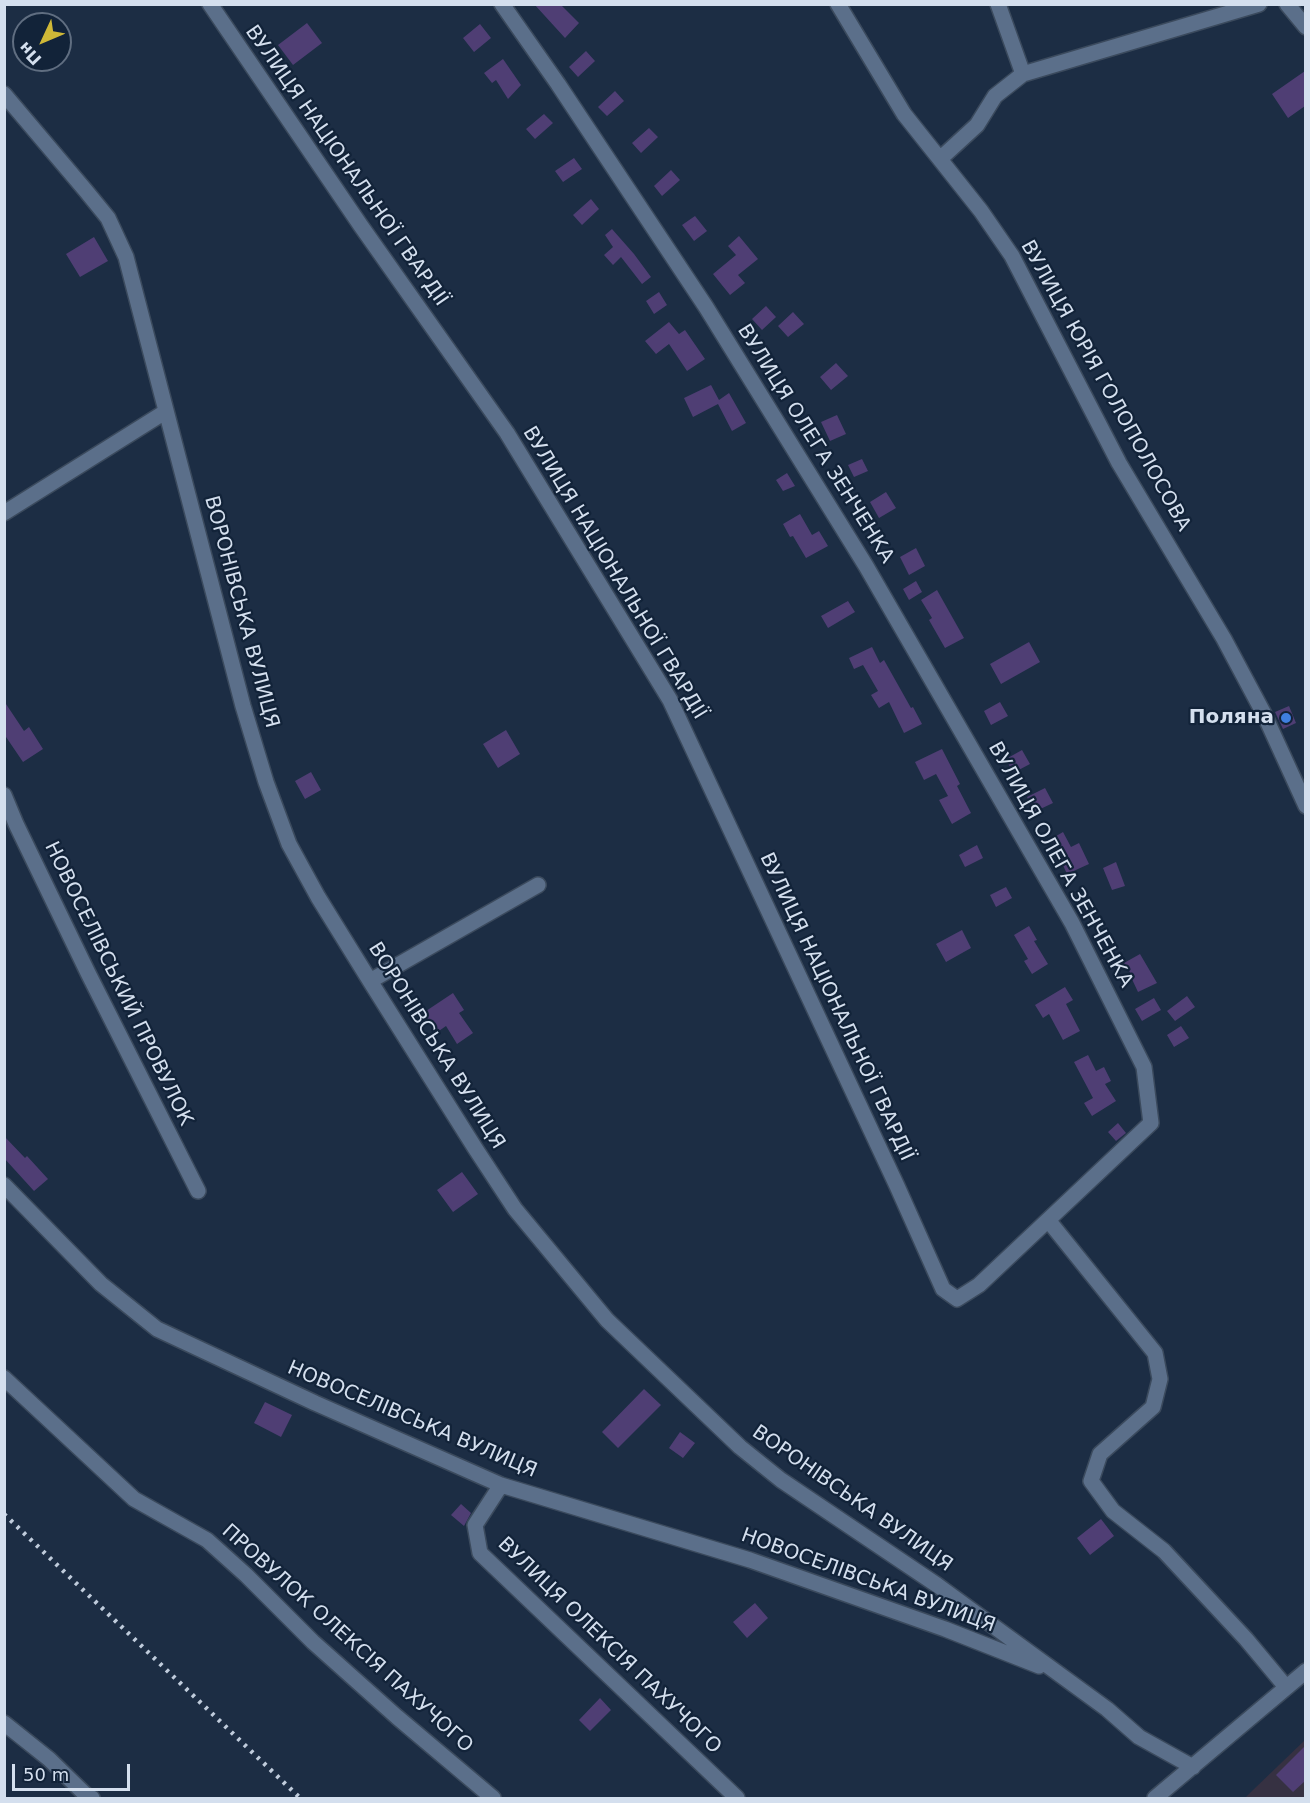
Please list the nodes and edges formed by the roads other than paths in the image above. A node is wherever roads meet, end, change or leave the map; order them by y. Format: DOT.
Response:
graph roads {
  1 [pos="210,4"];
  2 [pos="502,4"];
  3 [pos="838,4"];
  4 [pos="998,4"];
  5 [pos="1259,4"];
  6 [pos="1287,4"];
  7 [pos="1305,27"];
  8 [pos="1023,74"];
  9 [pos="4,94"];
  10 [pos="940,159"];
  11 [pos="165,412"];
  12 [pos="4,513"];
  13 [pos="4,795"];
  14 [pos="1304,796"];
  15 [pos="538,885"];
  16 [pos="370,981"];
  17 [pos="4,1185"];
  18 [pos="198,1191"];
  19 [pos="1048,1220"];
  20 [pos="4,1378"];
  21 [pos="501,1485"];
  22 [pos="1305,1671"];
  23 [pos="1059,1673"];
  24 [pos="1286,1687"];
  25 [pos="4,1723"];
  26 [pos="1192,1767"];
  27 [pos="92,1798"];
  28 [pos="493,1798"];
  29 [pos="737,1798"];
  30 [pos="1155,1798"];
  1 -- 19 [label="street, ВУЛИЦЯ НАЦІОНАЛЬНОЇ ГВАРДІЇ"];
  2 -- 19 [label="street, ВУЛИЦЯ ОЛЕГА ЗЕНЧЕНКА"];
  3 -- 10 [label="street, ВУЛИЦЯ ЮРІЯ ГОЛОПОЛОСОВА"];
  4 -- 8 [label="street"];
  5 -- 8 [label="street"];
  6 -- 7 [label="street"];
  8 -- 10 [label="street"];
  9 -- 11 [label="street, ВОРОНІВСЬКА ВУЛИЦЯ"];
  10 -- 14 [label="street, ВУЛИЦЯ ЮРІЯ ГОЛОПОЛОСОВА"];
  11 -- 12 [label="street"];
  11 -- 16 [label="street, ВОРОНІВСЬКА ВУЛИЦЯ"];
  13 -- 18 [label="street, НОВОСЕЛІВСЬКИЙ ПРОВУЛОК"];
  15 -- 16 [label="street"];
  16 -- 23 [label="street, ВОРОНІВСЬКА ВУЛИЦЯ"];
  17 -- 21 [label="street, НОВОСЕЛІВСЬКА ВУЛИЦЯ"];
  19 -- 24 [label="street"];
  20 -- 28 [label="street, ПРОВУЛОК ОЛЕКСІЯ ПАХУЧОГО"];
  21 -- 23 [label="street, НОВОСЕЛІВСЬКА ВУЛИЦЯ"];
  21 -- 29 [label="street, ВУЛИЦЯ ОЛЕКСІЯ ПАХУЧОГО"];
  22 -- 24 [label="street"];
  23 -- 26 [label="street, ВОРОНІВСЬКА ВУЛИЦЯ"];
  24 -- 26 [label="street"];
  25 -- 27 [label="street"];
  26 -- 30 [label="street"];
}
